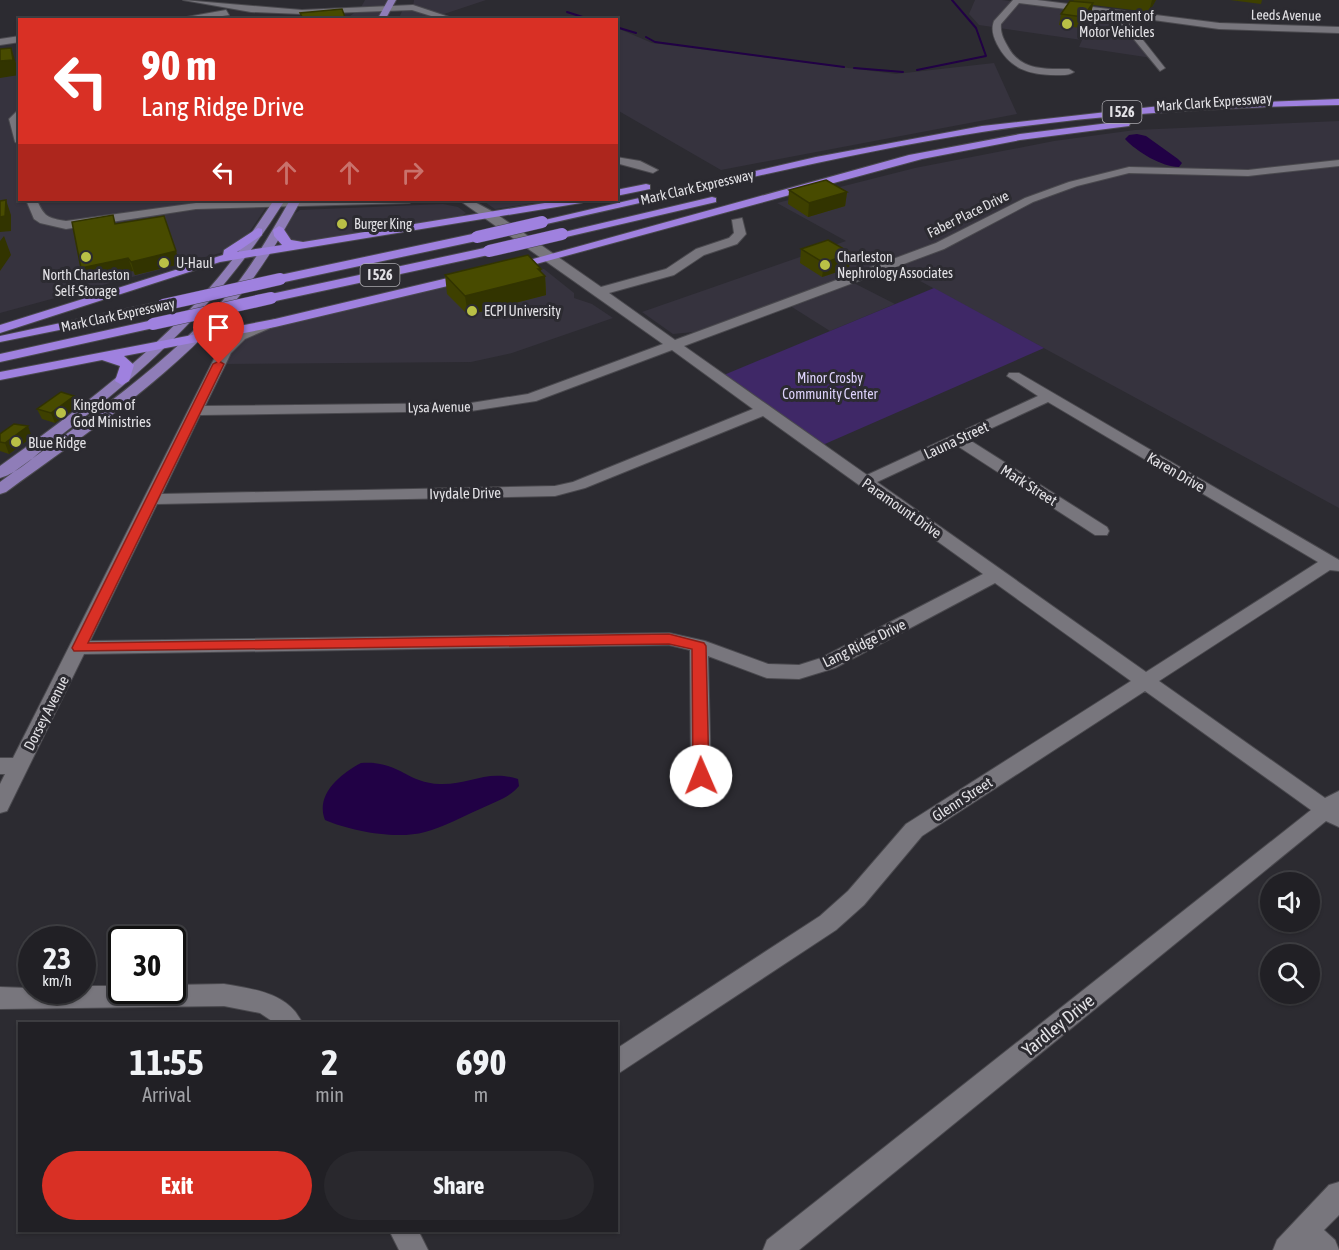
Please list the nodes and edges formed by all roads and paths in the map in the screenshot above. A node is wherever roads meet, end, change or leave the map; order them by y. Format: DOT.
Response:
graph roads {
  1 [pos="187,0"];
  2 [pos="237,0"];
  3 [pos="1018,0"];
  4 [pos="413,3"];
  5 [pos="393,4"];
  6 [pos="230,7"];
  7 [pos="251,10"];
  8 [pos="1118,14"];
  9 [pos="189,18"];
  10 [pos="382,18"];
  11 [pos="410,18"];
  12 [pos="449,18"];
  13 [pos="1339,30"];
  14 [pos="18,39"];
  15 [pos="0,42"];
  16 [pos="1160,68"];
  17 [pos="1069,72"];
  18 [pos="1338,110"];
  19 [pos="18,114"];
  20 [pos="1173,120"];
  21 [pos="1138,123"];
  22 [pos="18,134"];
  23 [pos="908,142"];
  24 [pos="920,156"];
  25 [pos="618,160"];
  26 [pos="1339,163"];
  27 [pos="653,170"];
  28 [pos="618,193"];
  29 [pos="32,201"];
  30 [pos="352,201"];
  31 [pos="466,201"];
  32 [pos="575,201"];
  33 [pos="277,202"];
  34 [pos="294,202"];
  35 [pos="491,215"];
  36 [pos="738,220"];
  37 [pos="279,230"];
  38 [pos="258,232"];
  39 [pos="310,245"];
  40 [pos="266,252"];
  41 [pos="245,254"];
  42 [pos="550,257"];
  43 [pos="218,258"];
  44 [pos="500,269"];
  45 [pos="477,274"];
  46 [pos="598,292"];
  47 [pos="274,323"];
  48 [pos="0,329"];
  49 [pos="0,339"];
  50 [pos="189,340"];
  51 [pos="673,345"];
  52 [pos="161,346"];
  53 [pos="98,357"];
  54 [pos="0,358"];
  55 [pos="0,376"];
  56 [pos="1014,376"];
  57 [pos="122,381"];
  58 [pos="1047,397"];
  59 [pos="764,410"];
  60 [pos="195,411"];
  61 [pos="957,439"];
  62 [pos="0,473"];
  63 [pos="865,482"];
  64 [pos="0,489"];
  65 [pos="151,499"];
  66 [pos="1101,531"];
  67 [pos="1335,565"];
  68 [pos="996,575"];
  69 [pos="699,646"];
  70 [pos="79,648"];
  71 [pos="1145,681"];
  72 [pos="10,766"];
  73 [pos="701,776"];
  74 [pos="0,805"];
  75 [pos="1335,810"];
  76 [pos="0,998"];
  77 [pos="289,1022"];
  78 [pos="618,1062"];
  79 [pos="1339,1195"];
  80 [pos="404,1232"];
  81 [pos="1296,1240"];
  82 [pos="414,1250"];
  83 [pos="777,1250"];
  84 [pos="1325,1250"];
  1 -- 6 [label="street"];
  2 -- 6 [label="street"];
  3 -- 8 [label="street, Leeds Avenue"];
  3 -- 17 [label="street"];
  4 -- 5 [label="street"];
  4 -- 11 [label="street"];
  4 -- 12 [label="street"];
  5 -- 7 [label="street"];
  5 -- 10 [label="main road"];
  6 -- 7 [label="street"];
  7 -- 9 [label="street"];
  8 -- 13 [label="street, Leeds Avenue"];
  8 -- 16 [label="street"];
  14 -- 15 [label="street"];
  18 -- 20 [label="highway, Mark Clark Expressway / I 526"];
  18 -- 23 [label="highway, Mark Clark Expressway / I 526"];
  19 -- 22 [label="street"];
  21 -- 24 [label="highway, Mark Clark Expressway / I 526"];
  23 -- 28 [label="highway"];
  23 -- 49 [label="highway, Mark Clark Expressway / I 526, bridge"];
  24 -- 42 [label="highway"];
  24 -- 54 [label="highway, Mark Clark Expressway / I 526, bridge"];
  25 -- 27 [label="street"];
  26 -- 51 [label="street, Faber Place Drive"];
  29 -- 33 [label="street"];
  30 -- 34 [label="street"];
  31 -- 35 [label="street, Paramount Drive"];
  32 -- 35 [label="highway"];
  33 -- 34 [label="street"];
  33 -- 38 [label="main road"];
  34 -- 37 [label="main road"];
  35 -- 39 [label="highway"];
  35 -- 42 [label="street, Paramount Drive"];
  36 -- 46 [label="street"];
  37 -- 39 [label="highway"];
  37 -- 40 [label="main road"];
  38 -- 41 [label="main road"];
  38 -- 43 [label="highway"];
  39 -- 40 [label="highway"];
  40 -- 41 [label="highway"];
  40 -- 50 [label="main road"];
  41 -- 43 [label="highway"];
  41 -- 52 [label="main road"];
  42 -- 44 [label="highway"];
  42 -- 46 [label="street, Paramount Drive"];
  43 -- 48 [label="highway"];
  45 -- 47 [label="highway"];
  46 -- 51 [label="street, Paramount Drive"];
  47 -- 50 [label="highway"];
  47 -- 60 [label="street, Dorsey Avenue"];
  50 -- 52 [label="highway"];
  50 -- 64 [label="main road"];
  51 -- 59 [label="street, Paramount Drive"];
  51 -- 60 [label="street, Lysa Avenue"];
  52 -- 53 [label="highway"];
  52 -- 57 [label="main road"];
  53 -- 55 [label="highway"];
  53 -- 57 [label="highway"];
  56 -- 58 [label="street, Karen Drive"];
  57 -- 62 [label="main road"];
  58 -- 61 [label="street, Launa Street"];
  58 -- 67 [label="street, Karen Drive"];
  59 -- 63 [label="street, Paramount Drive"];
  59 -- 65 [label="street, Ivydale Drive"];
  60 -- 65 [label="street, Dorsey Avenue"];
  61 -- 63 [label="street, Launa Street"];
  61 -- 66 [label="street, Mark Street"];
  63 -- 68 [label="street, Paramount Drive"];
  65 -- 70 [label="street, Dorsey Avenue"];
  67 -- 71 [label="street, Glenn Street"];
  68 -- 69 [label="street, Lang Ridge Drive"];
  68 -- 71 [label="street, Paramount Drive"];
  69 -- 70 [label="street, Lang Ridge Drive"];
  69 -- 73 [label="street"];
  70 -- 72 [label="street, Dorsey Avenue"];
  71 -- 75 [label="street, Paramount Drive"];
  71 -- 78 [label="street, Glenn Street"];
  72 -- 74 [label="street, Dorsey Avenue"];
  75 -- 83 [label="street, Yardley Drive"];
  76 -- 77 [label="street"];
  79 -- 81 [label="street"];
  80 -- 82 [label="street"];
  81 -- 84 [label="street"];
}
